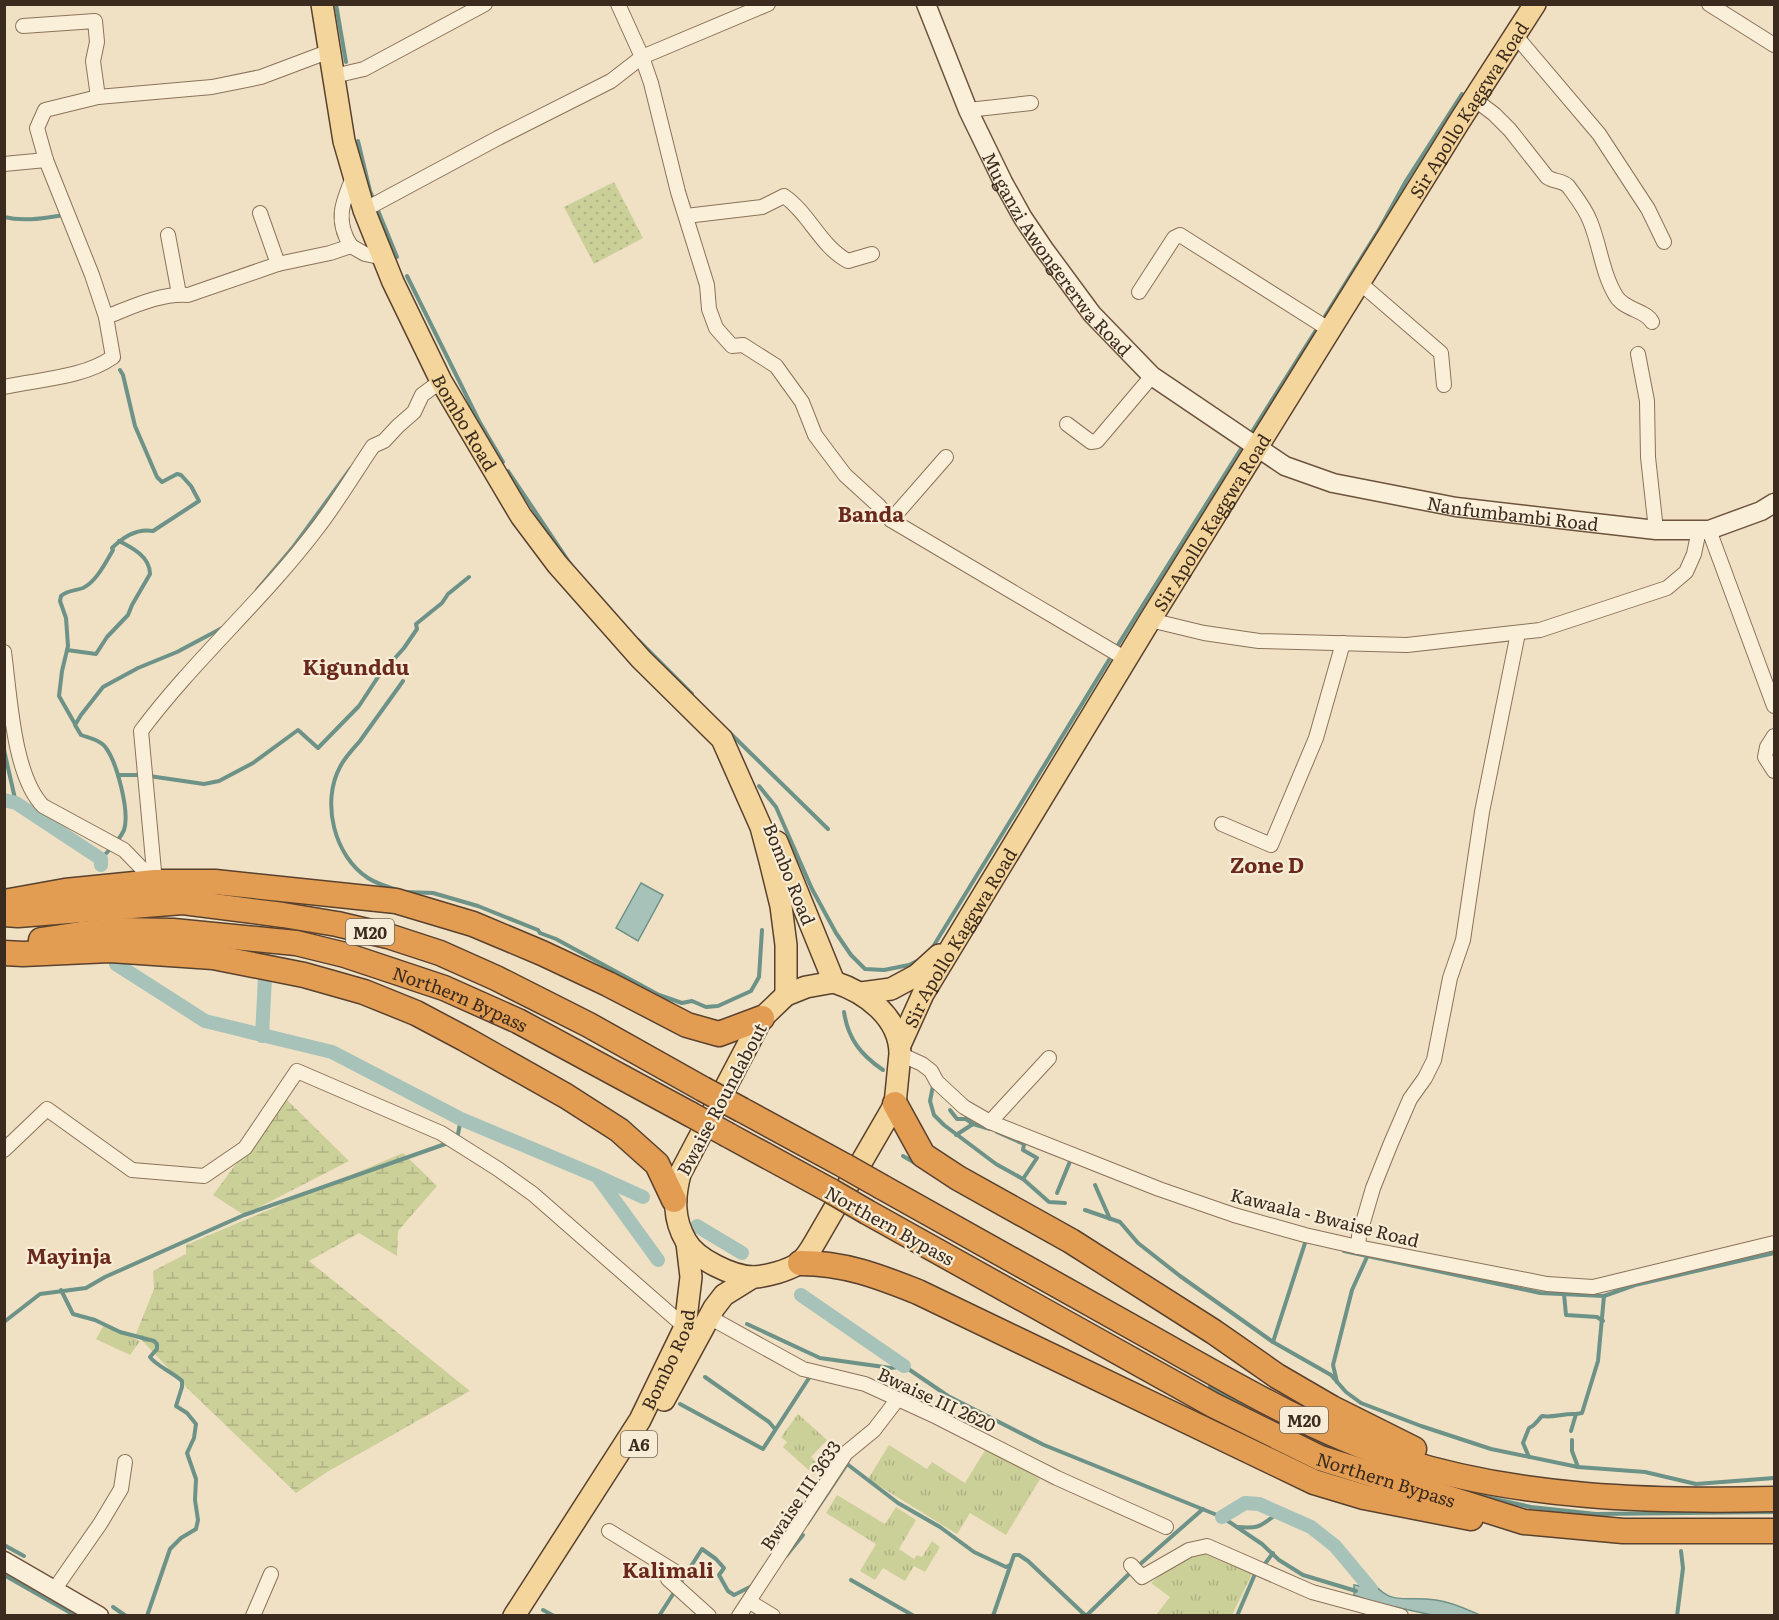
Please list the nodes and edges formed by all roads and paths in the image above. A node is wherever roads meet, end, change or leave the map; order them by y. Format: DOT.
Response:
graph roads {
  1 [pos="322,4"];
  2 [pos="485,4"];
  3 [pos="618,4"];
  4 [pos="768,4"];
  5 [pos="926,4"];
  6 [pos="1535,4"];
  7 [pos="1710,4"];
  8 [pos="24,26"];
  9 [pos="1515,35"];
  10 [pos="1774,45"];
  11 [pos="330,51"];
  12 [pos="642,57"];
  13 [pos="334,76"];
  14 [pos="98,97"];
  15 [pos="1474,99"];
  16 [pos="1031,103"];
  17 [pos="968,110"];
  18 [pos="46,160"];
  19 [pos="4,164"];
  20 [pos="354,175"];
  21 [pos="364,210"];
  22 [pos="260,213"];
  23 [pos="686,216"];
  24 [pos="168,235"];
  25 [pos="1664,242"];
  26 [pos="351,246"];
  27 [pos="872,254"];
  28 [pos="384,258"];
  29 [pos="278,264"];
  30 [pos="1360,283"];
  31 [pos="1139,292"];
  32 [pos="179,294"];
  33 [pos="106,317"];
  34 [pos="1652,322"];
  35 [pos="1330,330"];
  36 [pos="1638,354"];
  37 [pos="1152,376"];
  38 [pos="441,381"];
  39 [pos="1444,385"];
  40 [pos="4,387"];
  41 [pos="1067,424"];
  42 [pos="1257,448"];
  43 [pos="946,457"];
  44 [pos="1774,503"];
  45 [pos="891,520"];
  46 [pos="1656,530"];
  47 [pos="1704,530"];
  48 [pos="1150,620"];
  49 [pos="1518,633"];
  50 [pos="1343,643"];
  51 [pos="4,652"];
  52 [pos="1126,659"];
  53 [pos="1774,706"];
  54 [pos="1774,736"];
  55 [pos="737,771"];
  56 [pos="1774,771"];
  57 [pos="1222,824"];
  58 [pos="154,882"];
  59 [pos="4,902"];
  60 [pos="4,914"];
  61 [pos="959,935"];
  62 [pos="4,947"];
  63 [pos="4,953"];
  64 [pos="834,982"];
  65 [pos="861,993"];
  66 [pos="786,994"];
  67 [pos="762,1018"];
  68 [pos="900,1050"];
  69 [pos="1048,1058"];
  70 [pos="895,1104"];
  71 [pos="990,1122"];
  72 [pos="4,1150"];
  73 [pos="674,1200"];
  74 [pos="687,1243"];
  75 [pos="1774,1243"];
  76 [pos="1358,1247"];
  77 [pos="800,1263"];
  78 [pos="753,1277"];
  79 [pos="709,1317"];
  80 [pos="685,1327"];
  81 [pos="897,1400"];
  82 [pos="125,1462"];
  83 [pos="1466,1478"];
  84 [pos="1774,1499"];
  85 [pos="1524,1522"];
  86 [pos="1166,1527"];
  87 [pos="609,1531"];
  88 [pos="1774,1531"];
  89 [pos="4,1561"];
  90 [pos="1131,1565"];
  91 [pos="271,1574"];
  92 [pos="54,1590"];
  93 [pos="750,1602"];
  94 [pos="99,1616"];
  95 [pos="253,1616"];
  96 [pos="514,1616"];
  97 [pos="526,1616"];
  98 [pos="709,1616"];
  99 [pos="739,1616"];
  100 [pos="773,1616"];
  101 [pos="1401,1616"];
  1 -- 11 [label="main road, Bombo Road"];
  2 -- 13 [label="street"];
  3 -- 12 [label="street"];
  4 -- 12 [label="street"];
  5 -- 17 [label="street, Muganzi Awongererwa Road"];
  6 -- 9 [label="main road, Sir Apollo Kaggwa Road"];
  7 -- 10 [label="street"];
  8 -- 14 [label="street"];
  9 -- 15 [label="main road, Sir Apollo Kaggwa Road"];
  9 -- 25 [label="street"];
  11 -- 13 [label="main road, Bombo Road"];
  11 -- 14 [label="street"];
  12 -- 21 [label="street"];
  12 -- 23 [label="street"];
  13 -- 20 [label="main road, Bombo Road"];
  14 -- 18 [label="street"];
  15 -- 30 [label="main road, Sir Apollo Kaggwa Road"];
  15 -- 34 [label="street"];
  16 -- 17 [label="street"];
  17 -- 37 [label="street, Muganzi Awongererwa Road"];
  18 -- 19 [label="street"];
  18 -- 33 [label="street"];
  20 -- 21 [label="main road, Bombo Road"];
  20 -- 26 [label="street"];
  21 -- 28 [label="main road, Bombo Road"];
  22 -- 29 [label="street"];
  23 -- 27 [label="street"];
  23 -- 45 [label="street"];
  24 -- 32 [label="street"];
  26 -- 28 [label="street"];
  26 -- 29 [label="street"];
  28 -- 38 [label="main road, Bombo Road"];
  29 -- 32 [label="street"];
  30 -- 35 [label="main road, Sir Apollo Kaggwa Road"];
  30 -- 39 [label="street"];
  31 -- 35 [label="street"];
  32 -- 33 [label="street"];
  33 -- 40 [label="street"];
  35 -- 42 [label="main road, Sir Apollo Kaggwa Road"];
  36 -- 46 [label="street"];
  37 -- 41 [label="street"];
  37 -- 42 [label="street, Muganzi Awongererwa Road"];
  38 -- 55 [label="main road, Bombo Road"];
  38 -- 58 [label="street"];
  42 -- 46 [label="street, Nanfumbambi Road"];
  42 -- 48 [label="main road, Sir Apollo Kaggwa Road"];
  43 -- 45 [label="street"];
  44 -- 47 [label="street, Nanfumbambi Road"];
  45 -- 52 [label="street"];
  46 -- 47 [label="street, Nanfumbambi Road"];
  47 -- 49 [label="street"];
  47 -- 53 [label="street"];
  48 -- 50 [label="street"];
  48 -- 52 [label="main road, Sir Apollo Kaggwa Road"];
  49 -- 50 [label="street"];
  49 -- 76 [label="street"];
  50 -- 57 [label="street"];
  51 -- 58 [label="street"];
  52 -- 61 [label="main road, Sir Apollo Kaggwa Road"];
  54 -- 56 [label="street"];
  55 -- 64 [label="main road, Bombo Road"];
  55 -- 66 [label="main road, Bombo Road"];
  58 -- 59 [label="highway"];
  58 -- 67 [label="highway"];
  60 -- 83 [label="highway, Northern Bypass / M20, bridge"];
  61 -- 65 [label="main road"];
  61 -- 68 [label="main road, Sir Apollo Kaggwa Road"];
  62 -- 85 [label="highway, Northern Bypass / M20, bridge"];
  63 -- 73 [label="highway"];
  64 -- 65 [label="main road"];
  64 -- 66 [label="main road, Bwaise Roundabout"];
  65 -- 68 [label="main road"];
  66 -- 67 [label="main road, Bwaise Roundabout"];
  67 -- 73 [label="main road, Bwaise Roundabout"];
  68 -- 70 [label="main road"];
  68 -- 71 [label="street, Kawaala - Bwaise Road"];
  69 -- 71 [label="street"];
  70 -- 77 [label="main road"];
  70 -- 83 [label="highway"];
  71 -- 76 [label="street, Kawaala - Bwaise Road"];
  72 -- 80 [label="street"];
  73 -- 74 [label="main road, Bwaise Roundabout"];
  74 -- 78 [label="main road"];
  74 -- 80 [label="main road, Bombo Road / A6"];
  75 -- 76 [label="street, Kawaala - Bwaise Road"];
  77 -- 78 [label="main road"];
  77 -- 85 [label="highway"];
  78 -- 79 [label="main road, Bombo Road / A6"];
  79 -- 81 [label="street, Bwaise III 2620"];
  79 -- 97 [label="main road, Bombo Road / A6"];
  80 -- 96 [label="main road, Bombo Road / A6"];
  81 -- 86 [label="street, Bwaise III 2620"];
  81 -- 93 [label="street, Bwaise III 3633"];
  82 -- 92 [label="street"];
  83 -- 84 [label="highway, Northern Bypass / M20"];
  85 -- 88 [label="highway, Northern Bypass"];
  87 -- 98 [label="street"];
  89 -- 92 [label="street"];
  90 -- 101 [label="street"];
  91 -- 95 [label="street"];
  92 -- 94 [label="street"];
  93 -- 99 [label="street, Bwaise III 3633"];
  93 -- 100 [label="street"];
}
